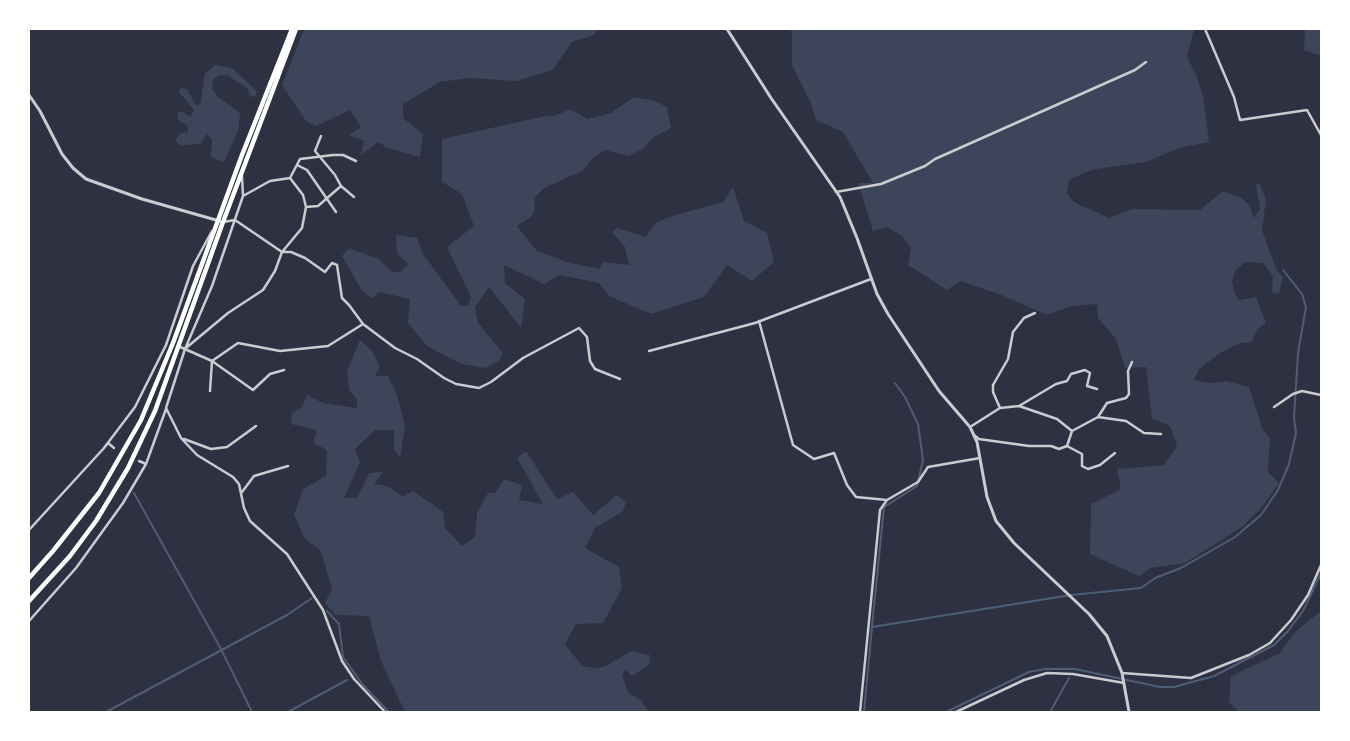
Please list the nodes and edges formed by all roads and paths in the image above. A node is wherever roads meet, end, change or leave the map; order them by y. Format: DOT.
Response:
graph roads {
  1 [pos="292,29"];
  2 [pos="296,29"];
  3 [pos="727,29"];
  4 [pos="1205,29"];
  5 [pos="1146,62"];
  6 [pos="29,95"];
  7 [pos="1321,135"];
  8 [pos="321,136"];
  9 [pos="319,158"];
  10 [pos="356,161"];
  11 [pos="297,165"];
  12 [pos="242,171"];
  13 [pos="290,178"];
  14 [pos="342,186"];
  15 [pos="836,192"];
  16 [pos="243,196"];
  17 [pos="354,197"];
  18 [pos="329,199"];
  19 [pos="306,207"];
  20 [pos="336,212"];
  21 [pos="235,220"];
  22 [pos="220,221"];
  23 [pos="282,252"];
  24 [pos="871,279"];
  25 [pos="1035,313"];
  26 [pos="760,321"];
  27 [pos="363,324"];
  28 [pos="178,346"];
  29 [pos="185,349"];
  30 [pos="649,351"];
  31 [pos="212,361"];
  32 [pos="1132,362"];
  33 [pos="284,370"];
  34 [pos="620,379"];
  35 [pos="1097,389"];
  36 [pos="210,391"];
  37 [pos="1321,395"];
  38 [pos="1019,406"];
  39 [pos="1274,407"];
  40 [pos="166,408"];
  41 [pos="1000,408"];
  42 [pos="1098,417"];
  43 [pos="256,426"];
  44 [pos="970,427"];
  45 [pos="1072,431"];
  46 [pos="1161,434"];
  47 [pos="974,435"];
  48 [pos="181,438"];
  49 [pos="108,443"];
  50 [pos="1067,446"];
  51 [pos="114,448"];
  52 [pos="1115,453"];
  53 [pos="980,458"];
  54 [pos="139,461"];
  55 [pos="146,464"];
  56 [pos="288,466"];
  57 [pos="241,493"];
  58 [pos="887,500"];
  59 [pos="29,530"];
  60 [pos="1321,565"];
  61 [pos="29,578"];
  62 [pos="29,601"];
  63 [pos="29,619"];
  64 [pos="1122,675"];
  65 [pos="1124,683"];
  66 [pos="385,712"];
  67 [pos="860,712"];
  68 [pos="956,712"];
  69 [pos="1129,712"];
  1 -- 22 [label="highway"];
  2 -- 12 [label="highway"];
  3 -- 15 [label="street"];
  4 -- 7 [label="street"];
  5 -- 15 [label="street"];
  6 -- 22 [label="street"];
  8 -- 9 [label="street"];
  9 -- 10 [label="street"];
  9 -- 11 [label="street"];
  9 -- 14 [label="street"];
  11 -- 13 [label="street"];
  11 -- 18 [label="street"];
  12 -- 16 [label="street"];
  12 -- 22 [label="highway"];
  13 -- 16 [label="street"];
  13 -- 19 [label="street"];
  14 -- 17 [label="street"];
  14 -- 18 [label="street"];
  15 -- 24 [label="street"];
  16 -- 21 [label="street"];
  18 -- 19 [label="street"];
  18 -- 20 [label="street"];
  19 -- 23 [label="street"];
  21 -- 22 [label="street"];
  21 -- 23 [label="street"];
  21 -- 29 [label="street"];
  22 -- 28 [label="highway"];
  22 -- 49 [label="street"];
  22 -- 61 [label="highway"];
  23 -- 27 [label="street"];
  23 -- 29 [label="street"];
  24 -- 26 [label="street"];
  24 -- 44 [label="street"];
  25 -- 41 [label="street"];
  26 -- 30 [label="street"];
  26 -- 58 [label="street"];
  27 -- 31 [label="street"];
  27 -- 34 [label="street"];
  28 -- 29 [label="street"];
  28 -- 62 [label="highway"];
  29 -- 31 [label="street"];
  29 -- 40 [label="street"];
  31 -- 33 [label="street"];
  31 -- 36 [label="street"];
  32 -- 42 [label="street"];
  35 -- 38 [label="street"];
  37 -- 39 [label="street"];
  38 -- 41 [label="street"];
  38 -- 45 [label="street"];
  40 -- 48 [label="street"];
  40 -- 55 [label="street"];
  41 -- 44 [label="street"];
  42 -- 45 [label="street"];
  42 -- 46 [label="street"];
  43 -- 48 [label="street"];
  44 -- 47 [label="street"];
  45 -- 50 [label="street"];
  47 -- 50 [label="street"];
  47 -- 53 [label="street"];
  48 -- 57 [label="street"];
  49 -- 51 [label="street"];
  49 -- 59 [label="street"];
  50 -- 52 [label="street"];
  53 -- 58 [label="street"];
  53 -- 64 [label="street"];
  54 -- 55 [label="street"];
  55 -- 63 [label="street"];
  56 -- 57 [label="street"];
  57 -- 66 [label="street"];
  58 -- 67 [label="street"];
  60 -- 64 [label="street"];
  64 -- 65 [label="street"];
  65 -- 68 [label="street"];
  65 -- 69 [label="street"];
}
